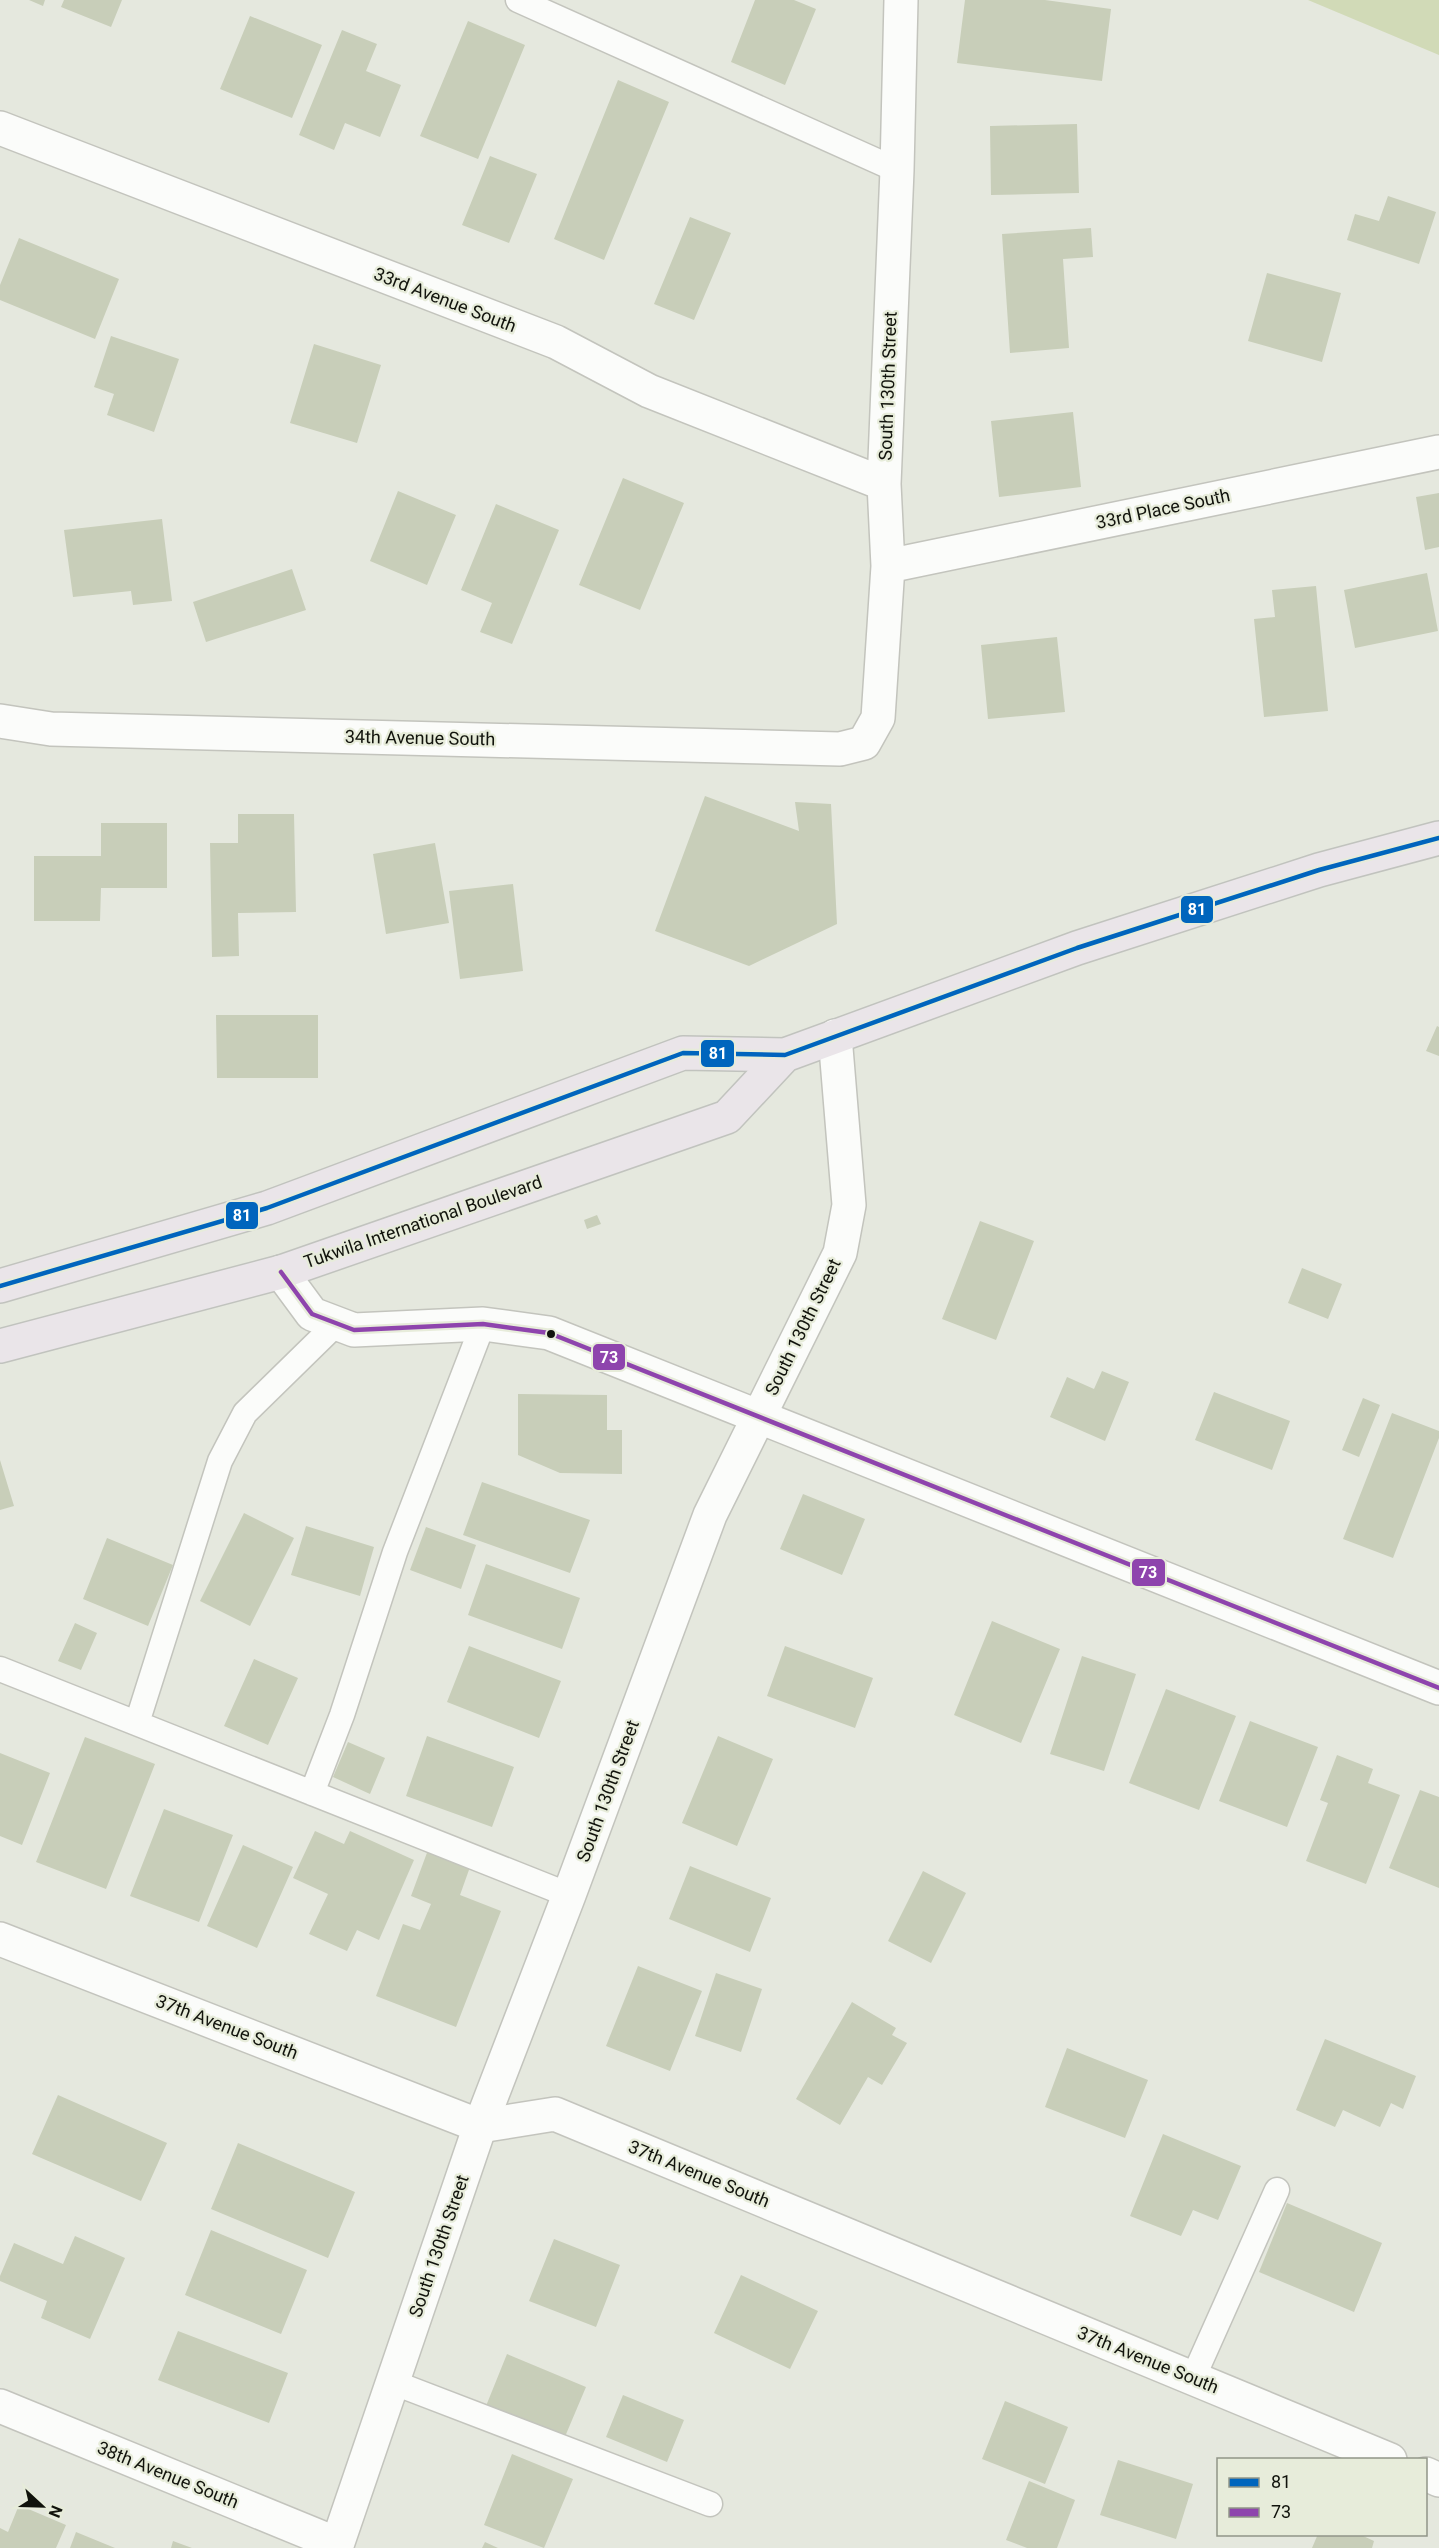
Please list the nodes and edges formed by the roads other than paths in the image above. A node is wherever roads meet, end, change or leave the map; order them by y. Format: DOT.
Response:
graph roads {
  1 [pos="518,0"];
  2 [pos="901,0"];
  3 [pos="0,128"];
  4 [pos="897,170"];
  5 [pos="1439,452"];
  6 [pos="884,484"];
  7 [pos="888,566"];
  8 [pos="0,721"];
  9 [pos="840,749"];
  10 [pos="1439,838"];
  11 [pos="835,1036"];
  12 [pos="785,1055"];
  13 [pos="281,1272"];
  14 [pos="0,1286"];
  15 [pos="337,1323"];
  16 [pos="483,1324"];
  17 [pos="0,1346"];
  18 [pos="759,1419"];
  19 [pos="0,1669"];
  20 [pos="1439,1688"];
  21 [pos="137,1724"];
  22 [pos="312,1793"];
  23 [pos="569,1895"];
  24 [pos="0,1939"];
  25 [pos="480,2126"];
  26 [pos="1277,2190"];
  27 [pos="1193,2378"];
  28 [pos="392,2382"];
  29 [pos="0,2406"];
  30 [pos="1385,2458"];
  31 [pos="710,2504"];
  32 [pos="336,2546"];
  1 -- 4 [label="lane"];
  2 -- 4 [label="street, South 130th Street"];
  3 -- 6 [label="street, 33rd Avenue South"];
  4 -- 6 [label="street, South 130th Street"];
  5 -- 7 [label="street, 33rd Place South"];
  6 -- 7 [label="street, South 130th Street"];
  7 -- 9 [label="street, South 130th Street"];
  8 -- 9 [label="street, 34th Avenue South"];
  10 -- 11 [label="main road, Tukwila International Boulevard"];
  11 -- 12 [label="main road, Tukwila International Boulevard"];
  11 -- 18 [label="street, South 130th Street"];
  12 -- 13 [label="main road, Tukwila International Boulevard"];
  12 -- 14 [label="main road, Tukwila International Boulevard"];
  13 -- 15 [label="street"];
  13 -- 17 [label="main road, Tukwila International Boulevard"];
  15 -- 16 [label="street"];
  15 -- 21 [label="lane"];
  16 -- 18 [label="street"];
  16 -- 22 [label="lane"];
  18 -- 20 [label="street"];
  18 -- 23 [label="street, South 130th Street"];
  19 -- 21 [label="lane"];
  21 -- 22 [label="lane"];
  22 -- 23 [label="lane"];
  23 -- 25 [label="street, South 130th Street"];
  24 -- 25 [label="street, 37th Avenue South"];
  25 -- 27 [label="street, 37th Avenue South"];
  25 -- 28 [label="street, South 130th Street"];
  26 -- 27 [label="lane"];
  27 -- 30 [label="street, 37th Avenue South"];
  28 -- 31 [label="lane"];
  28 -- 32 [label="street, South 130th Street"];
  29 -- 32 [label="street, 38th Avenue South"];
}
